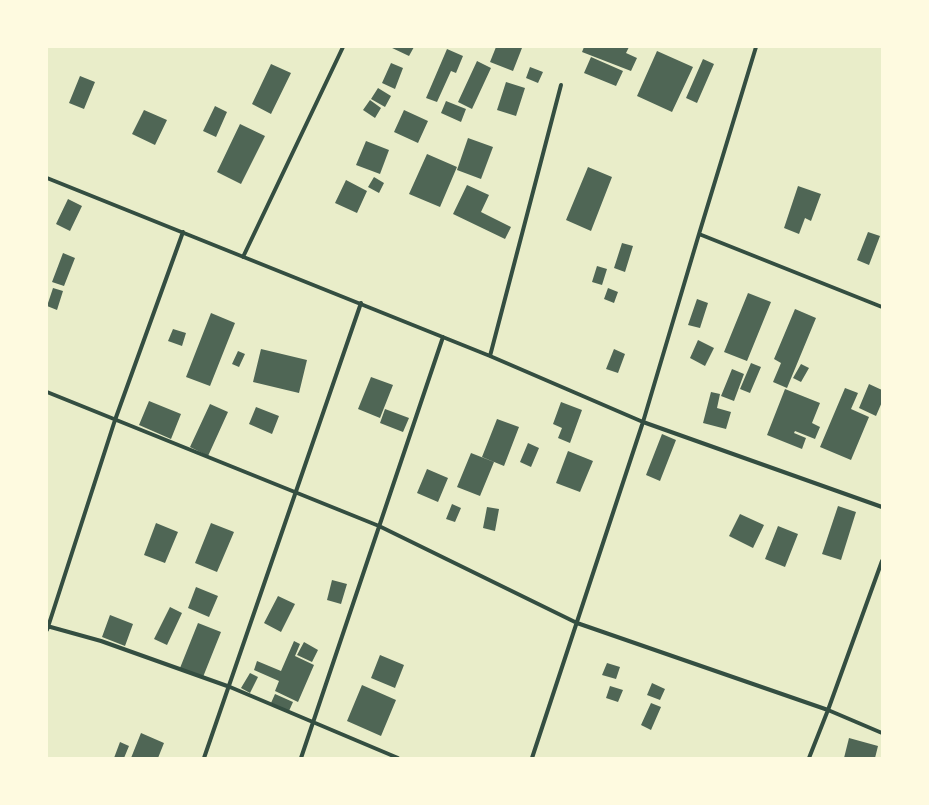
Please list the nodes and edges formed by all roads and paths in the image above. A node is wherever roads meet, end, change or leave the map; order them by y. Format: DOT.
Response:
graph roads {
  1 [pos="342,47"];
  2 [pos="756,47"];
  3 [pos="561,85"];
  4 [pos="47,178"];
  5 [pos="183,232"];
  6 [pos="698,234"];
  7 [pos="243,257"];
  8 [pos="361,303"];
  9 [pos="882,307"];
  10 [pos="443,337"];
  11 [pos="490,356"];
  12 [pos="47,392"];
  13 [pos="115,420"];
  14 [pos="643,422"];
  15 [pos="297,492"];
  16 [pos="882,507"];
  17 [pos="379,526"];
  18 [pos="882,561"];
  19 [pos="577,623"];
  20 [pos="48,627"];
  21 [pos="230,687"];
  22 [pos="828,710"];
  23 [pos="313,722"];
  24 [pos="882,733"];
  25 [pos="204,758"];
  26 [pos="301,758"];
  27 [pos="398,758"];
  28 [pos="532,758"];
  29 [pos="809,758"];
  1 -- 7 [label="street"];
  2 -- 6 [label="street"];
  3 -- 11 [label="street"];
  4 -- 5 [label="street"];
  5 -- 7 [label="street"];
  5 -- 13 [label="street"];
  6 -- 9 [label="street"];
  6 -- 14 [label="street"];
  7 -- 8 [label="street"];
  8 -- 10 [label="street"];
  8 -- 15 [label="street"];
  10 -- 11 [label="street"];
  10 -- 17 [label="street"];
  11 -- 14 [label="street"];
  12 -- 13 [label="street"];
  13 -- 15 [label="street"];
  13 -- 20 [label="street"];
  14 -- 16 [label="street"];
  14 -- 19 [label="street"];
  15 -- 17 [label="street"];
  15 -- 21 [label="street"];
  17 -- 19 [label="street"];
  17 -- 23 [label="street"];
  18 -- 22 [label="street"];
  19 -- 22 [label="street"];
  19 -- 28 [label="street"];
  20 -- 21 [label="street"];
  21 -- 23 [label="street"];
  21 -- 25 [label="street"];
  22 -- 24 [label="street"];
  22 -- 29 [label="street"];
  23 -- 26 [label="street"];
  23 -- 27 [label="street"];
}
